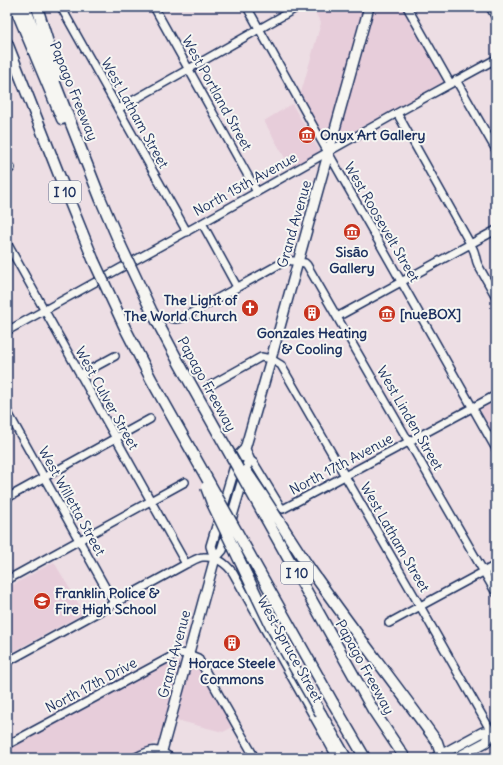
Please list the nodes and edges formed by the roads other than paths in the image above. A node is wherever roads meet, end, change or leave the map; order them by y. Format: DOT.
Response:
graph roads {
  1 [pos="15,7"];
  2 [pos="25,7"];
  3 [pos="37,7"];
  4 [pos="61,7"];
  5 [pos="154,7"];
  6 [pos="247,7"];
  7 [pos="298,7"];
  8 [pos="369,7"];
  9 [pos="407,7"];
  10 [pos="490,7"];
  11 [pos="496,18"];
  12 [pos="259,29"];
  13 [pos="8,43"];
  14 [pos="496,58"];
  15 [pos="7,62"];
  16 [pos="189,69"];
  17 [pos="453,82"];
  18 [pos="59,92"];
  19 [pos="118,109"];
  20 [pos="397,113"];
  21 [pos="38,124"];
  22 [pos="496,150"];
  23 [pos="328,152"];
  24 [pos="256,192"];
  25 [pos="101,200"];
  26 [pos="202,223"];
  27 [pos="496,230"];
  28 [pos="187,232"];
  29 [pos="7,243"];
  30 [pos="471,244"];
  31 [pos="298,262"];
  32 [pos="402,282"];
  33 [pos="237,288"];
  34 [pos="496,297"];
  35 [pos="44,310"];
  36 [pos="337,317"];
  37 [pos="170,318"];
  38 [pos="7,332"];
  39 [pos="115,356"];
  40 [pos="271,359"];
  41 [pos="80,375"];
  42 [pos="209,386"];
  43 [pos="496,395"];
  44 [pos="473,408"];
  45 [pos="7,410"];
  46 [pos="150,419"];
  47 [pos="220,436"];
  48 [pos="115,438"];
  49 [pos="409,442"];
  50 [pos="245,449"];
  51 [pos="496,449"];
  52 [pos="238,456"];
  53 [pos="196,459"];
  54 [pos="249,459"];
  55 [pos="345,476"];
  56 [pos="44,478"];
  57 [pos="185,482"];
  58 [pos="7,498"];
  59 [pos="150,501"];
  60 [pos="79,541"];
  61 [pos="215,558"];
  62 [pos="186,564"];
  63 [pos="496,565"];
  64 [pos="484,572"];
  65 [pos="7,579"];
  66 [pos="496,593"];
  67 [pos="114,604"];
  68 [pos="420,606"];
  69 [pos="389,624"];
  70 [pos="188,654"];
  71 [pos="7,662"];
  72 [pos="333,703"];
  73 [pos="373,710"];
  74 [pos="494,732"];
  75 [pos="7,745"];
  76 [pos="161,755"];
  77 [pos="439,757"];
  78 [pos="134,758"];
  79 [pos="171,758"];
  80 [pos="255,758"];
  81 [pos="337,758"];
  82 [pos="346,758"];
  83 [pos="360,758"];
  84 [pos="365,758"];
  85 [pos="399,758"];
  86 [pos="404,758"];
  87 [pos="456,758"];
  1 -- 25 [label="highway"];
  2 -- 18 [label="highway, Papago Freeway / I 10"];
  3 -- 18 [label="highway"];
  4 -- 19 [label="street, West Latham Street"];
  5 -- 16 [label="street, West Portland Street"];
  6 -- 12 [label="street, West Roosevelt Street"];
  7 -- 12 [label="street"];
  8 -- 23 [label="main road, Grand Avenue"];
  9 -- 17 [label="street"];
  10 -- 11 [label="street"];
  12 -- 16 [label="street"];
  12 -- 23 [label="street, West Roosevelt Street"];
  13 -- 21 [label="highway, I 10"];
  14 -- 17 [label="street, North 15th Avenue"];
  15 -- 21 [label="highway"];
  16 -- 19 [label="street"];
  16 -- 24 [label="street, West Portland Street"];
  17 -- 20 [label="street, North 15th Avenue"];
  17 -- 22 [label="street"];
  18 -- 25 [label="highway, Papago Freeway / I 10"];
  19 -- 28 [label="street, West Latham Street"];
  20 -- 23 [label="street, North 15th Avenue"];
  20 -- 30 [label="street"];
  21 -- 53 [label="highway, I 10, bridge"];
  23 -- 24 [label="street, North 15th Avenue"];
  23 -- 31 [label="main road, Grand Avenue"];
  23 -- 32 [label="street, West Roosevelt Street"];
  24 -- 26 [label="street, North 15th Avenue"];
  25 -- 47 [label="highway, Papago Freeway / I 10, bridge"];
  26 -- 28 [label="street, North 15th Avenue"];
  26 -- 33 [label="street"];
  27 -- 30 [label="street"];
  28 -- 35 [label="street, North 15th Avenue"];
  29 -- 35 [label="street, West Culver Street"];
  30 -- 32 [label="street"];
  30 -- 34 [label="street"];
  31 -- 33 [label="street"];
  31 -- 36 [label="street, West Linden Street"];
  31 -- 40 [label="main road, Grand Avenue"];
  32 -- 36 [label="street"];
  32 -- 44 [label="street, West Roosevelt Street"];
  33 -- 37 [label="street"];
  35 -- 38 [label="street, North 15th Avenue"];
  35 -- 41 [label="street, West Culver Street"];
  36 -- 49 [label="street, West Linden Street"];
  39 -- 41 [label="street"];
  40 -- 42 [label="street"];
  40 -- 50 [label="main road, Grand Avenue"];
  40 -- 55 [label="street, West Latham Street"];
  41 -- 48 [label="street, West Culver Street"];
  43 -- 44 [label="street, North 17th Avenue"];
  44 -- 49 [label="street, North 17th Avenue"];
  44 -- 51 [label="street, West Roosevelt Street"];
  45 -- 56 [label="street, West Willetta Street"];
  46 -- 48 [label="street"];
  47 -- 73 [label="highway, Papago Freeway / I 10, bridge"];
  47 -- 77 [label="highway, bridge"];
  48 -- 56 [label="street"];
  48 -- 59 [label="street, West Culver Street"];
  49 -- 55 [label="street, North 17th Avenue"];
  49 -- 64 [label="street, West Linden Street"];
  50 -- 52 [label="main road, Grand Avenue"];
  50 -- 54 [label="main road"];
  52 -- 54 [label="street"];
  52 -- 61 [label="main road, Grand Avenue"];
  53 -- 72 [label="highway, I 10, bridge"];
  53 -- 82 [label="highway, bridge"];
  54 -- 55 [label="street, North 17th Avenue"];
  54 -- 61 [label="main road, Grand Avenue"];
  55 -- 68 [label="street, West Latham Street"];
  56 -- 58 [label="street"];
  56 -- 60 [label="street, West Willetta Street"];
  57 -- 59 [label="street"];
  59 -- 60 [label="street"];
  59 -- 62 [label="street, West Culver Street"];
  60 -- 65 [label="street"];
  60 -- 67 [label="street, West Willetta Street"];
  61 -- 62 [label="street"];
  61 -- 70 [label="main road, Grand Avenue"];
  61 -- 81 [label="street, West Spruce Street"];
  62 -- 67 [label="street"];
  63 -- 64 [label="street"];
  64 -- 66 [label="street, West Linden Street"];
  64 -- 68 [label="street"];
  67 -- 71 [label="street"];
  68 -- 69 [label="street"];
  68 -- 74 [label="street, West Latham Street"];
  70 -- 75 [label="street, North 17th Drive"];
  70 -- 76 [label="main road, Grand Avenue"];
  70 -- 80 [label="street"];
  72 -- 83 [label="highway"];
  72 -- 84 [label="highway, I 10"];
  73 -- 85 [label="highway, Papago Freeway / I 10"];
  73 -- 86 [label="highway"];
  74 -- 77 [label="main road"];
  74 -- 87 [label="main road"];
  76 -- 78 [label="street"];
  76 -- 79 [label="street"];
}
